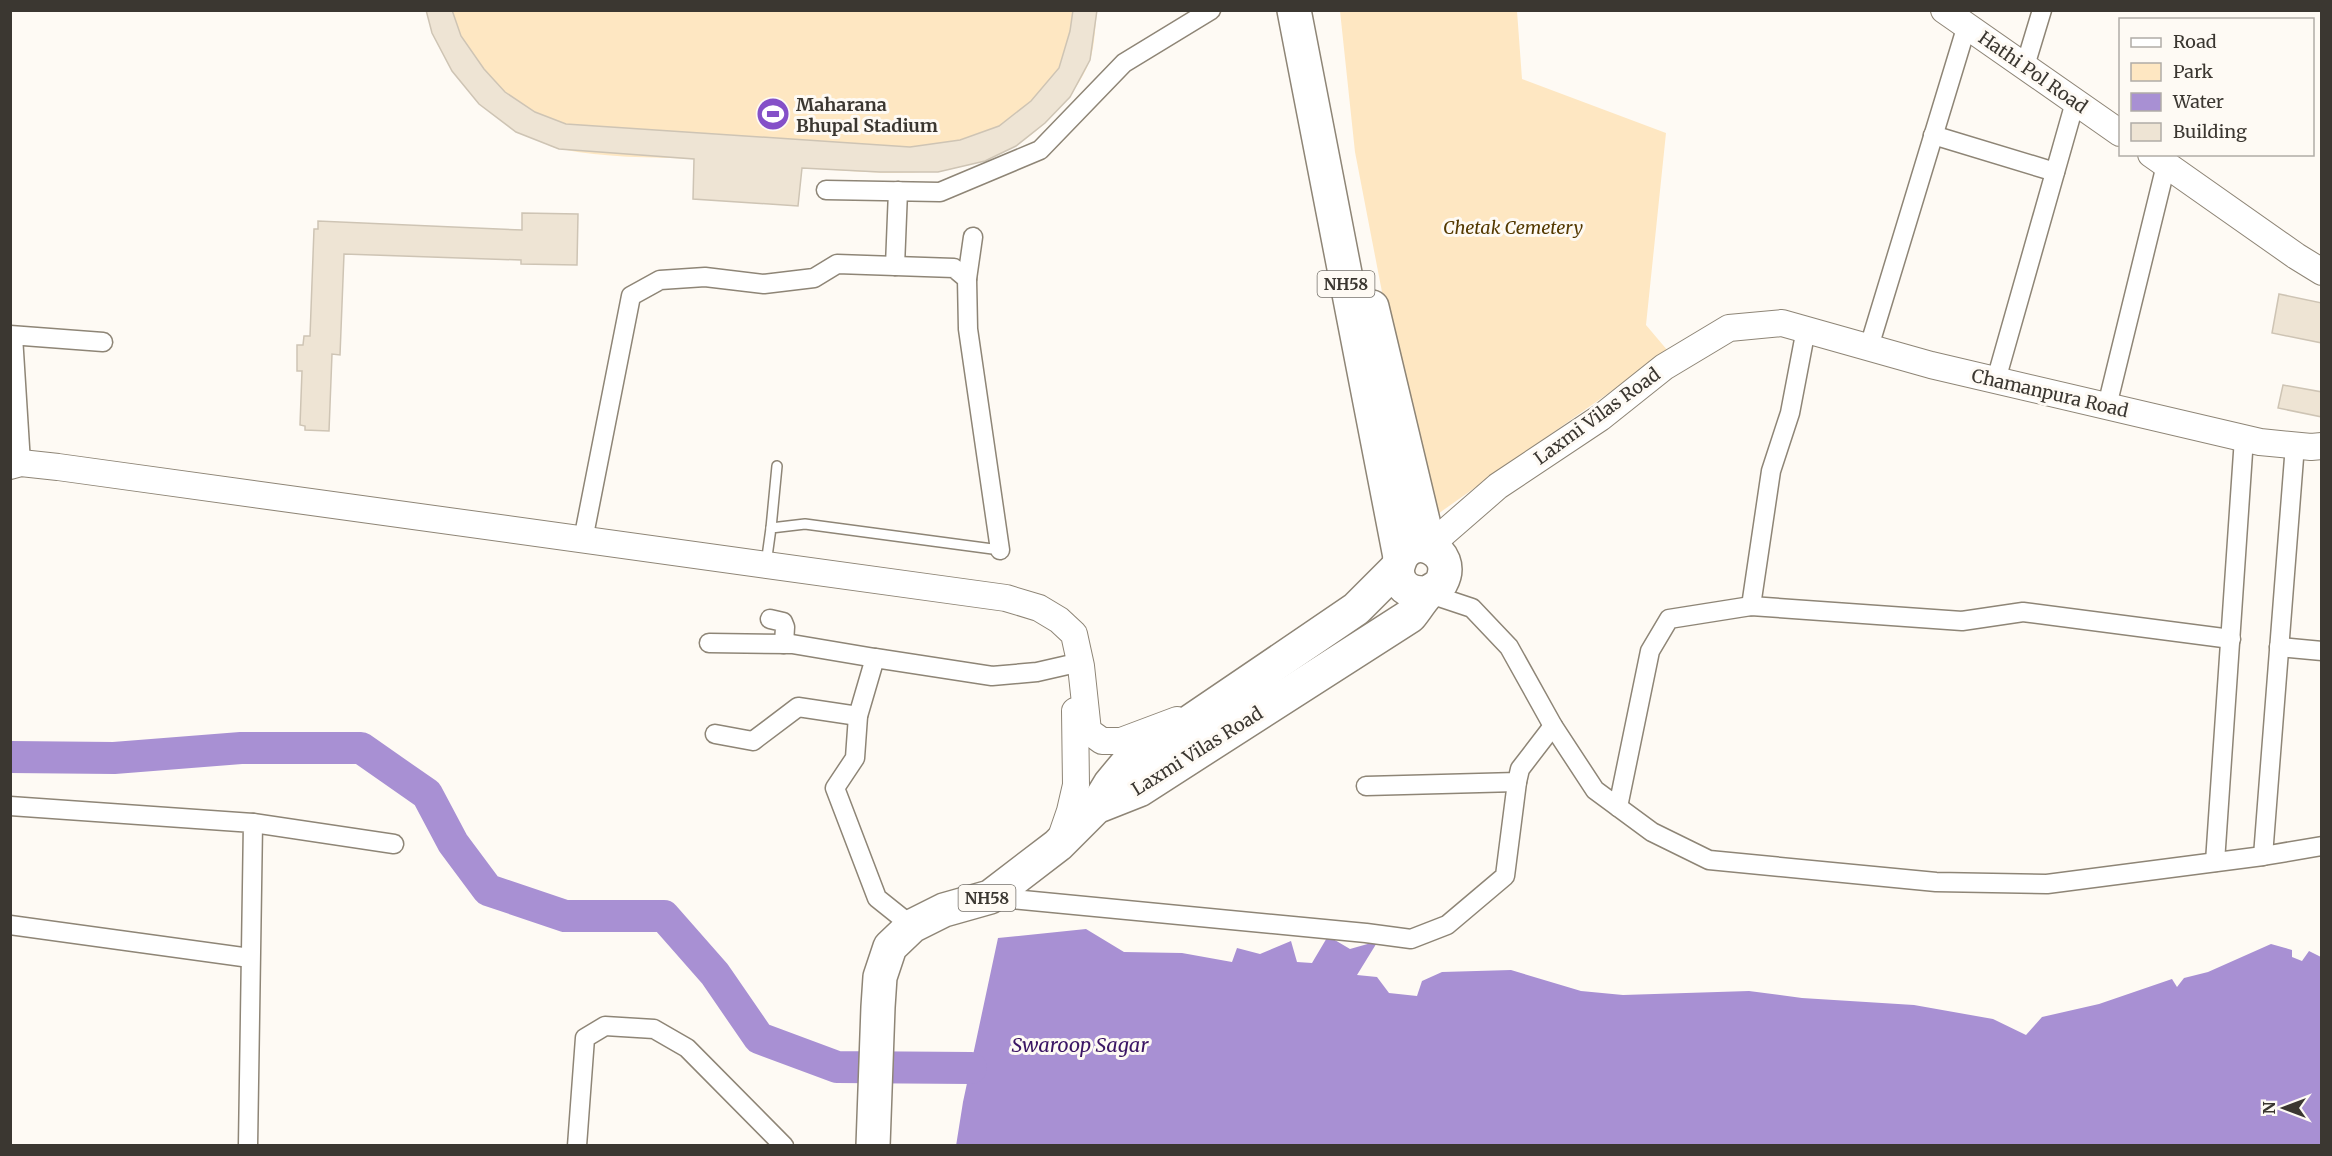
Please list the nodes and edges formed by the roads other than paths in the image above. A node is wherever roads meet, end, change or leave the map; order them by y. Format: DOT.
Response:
graph roads {
  1 [pos="1211,10"];
  2 [pos="1294,10"];
  3 [pos="1315,10"];
  4 [pos="1944,10"];
  5 [pos="2042,10"];
  6 [pos="1966,25"];
  7 [pos="2025,66"];
  8 [pos="2075,102"];
  9 [pos="2119,132"];
  10 [pos="1933,135"];
  11 [pos="2158,160"];
  12 [pos="2055,172"];
  13 [pos="826,190"];
  14 [pos="898,191"];
  15 [pos="973,237"];
  16 [pos="895,266"];
  17 [pos="2322,272"];
  18 [pos="967,279"];
  19 [pos="1794,326"];
  20 [pos="12,335"];
  21 [pos="103,342"];
  22 [pos="1869,347"];
  23 [pos="1996,380"];
  24 [pos="2107,406"];
  25 [pos="2244,438"];
  26 [pos="2295,445"];
  27 [pos="2322,446"];
  28 [pos="16,464"];
  29 [pos="777,466"];
  30 [pos="771,528"];
  31 [pos="583,540"];
  32 [pos="1000,550"];
  33 [pos="1409,557"];
  34 [pos="766,564"];
  35 [pos="1427,593"];
  36 [pos="1751,606"];
  37 [pos="770,620"];
  38 [pos="1059,620"];
  39 [pos="2230,639"];
  40 [pos="709,643"];
  41 [pos="784,644"];
  42 [pos="2279,647"];
  43 [pos="2322,651"];
  44 [pos="874,658"];
  45 [pos="1072,664"];
  46 [pos="1216,705"];
  47 [pos="858,716"];
  48 [pos="1553,726"];
  49 [pos="715,734"];
  50 [pos="1516,782"];
  51 [pos="1366,786"];
  52 [pos="10,806"];
  53 [pos="1096,807"];
  54 [pos="1618,807"];
  55 [pos="253,823"];
  56 [pos="394,844"];
  57 [pos="1058,845"];
  58 [pos="2322,846"];
  59 [pos="2263,856"];
  60 [pos="2215,862"];
  61 [pos="990,897"];
  62 [pos="10,925"];
  63 [pos="912,926"];
  64 [pos="250,958"];
  65 [pos="248,1146"];
  66 [pos="577,1146"];
  67 [pos="784,1146"];
  68 [pos="873,1146"];
  1 -- 14 [label="street"];
  2 -- 33 [label="highway, NH58"];
  3 -- 33 [label="highway, NH58"];
  4 -- 6 [label="street, Hathi Pol Road"];
  5 -- 7 [label="street"];
  6 -- 7 [label="street, Hathi Pol Road"];
  6 -- 10 [label="street"];
  7 -- 8 [label="street, Hathi Pol Road"];
  8 -- 9 [label="street, Hathi Pol Road"];
  8 -- 12 [label="street"];
  10 -- 12 [label="street"];
  10 -- 22 [label="street"];
  11 -- 17 [label="street"];
  11 -- 24 [label="street"];
  12 -- 23 [label="street"];
  13 -- 14 [label="street"];
  14 -- 16 [label="street"];
  15 -- 18 [label="street"];
  16 -- 18 [label="street"];
  16 -- 31 [label="street"];
  18 -- 32 [label="street"];
  19 -- 22 [label="street, Chamanpura Road"];
  19 -- 33 [label="street, Laxmi Vilas Road"];
  19 -- 36 [label="street"];
  20 -- 21 [label="street"];
  20 -- 28 [label="street"];
  22 -- 23 [label="street, Chamanpura Road"];
  23 -- 24 [label="street, Chamanpura Road"];
  24 -- 25 [label="street, Chamanpura Road"];
  25 -- 26 [label="street, Chamanpura Road"];
  25 -- 39 [label="street"];
  26 -- 27 [label="street, Chamanpura Road"];
  26 -- 42 [label="street"];
  28 -- 31 [label="street"];
  29 -- 30 [label="lane"];
  30 -- 32 [label="lane"];
  30 -- 34 [label="lane"];
  31 -- 34 [label="street"];
  33 -- 35 [label="highway, NH58"];
  33 -- 46 [label="highway, NH58"];
  34 -- 38 [label="street"];
  35 -- 48 [label="street"];
  35 -- 53 [label="highway, Laxmi Vilas Road / NH58"];
  36 -- 39 [label="street"];
  36 -- 54 [label="street"];
  37 -- 41 [label="street"];
  38 -- 45 [label="street"];
  38 -- 46 [label="street"];
  39 -- 60 [label="street"];
  40 -- 41 [label="street"];
  41 -- 44 [label="street"];
  42 -- 43 [label="street"];
  42 -- 59 [label="street"];
  44 -- 45 [label="street"];
  44 -- 47 [label="street"];
  45 -- 57 [label="street"];
  46 -- 53 [label="highway, NH58"];
  47 -- 49 [label="street"];
  47 -- 63 [label="street"];
  48 -- 50 [label="street"];
  48 -- 54 [label="street"];
  50 -- 51 [label="street"];
  50 -- 61 [label="street"];
  52 -- 55 [label="street"];
  53 -- 57 [label="highway, Laxmi Vilas Road / NH58"];
  54 -- 60 [label="street"];
  55 -- 56 [label="street"];
  55 -- 64 [label="street"];
  57 -- 61 [label="highway, Laxmi Vilas Road / NH58"];
  58 -- 59 [label="street"];
  59 -- 60 [label="street"];
  61 -- 63 [label="highway, Laxmi Vilas Road / NH58"];
  62 -- 64 [label="street"];
  63 -- 68 [label="highway, Laxmi Vilas Road / NH58"];
  64 -- 65 [label="street"];
  66 -- 67 [label="street"];
}
